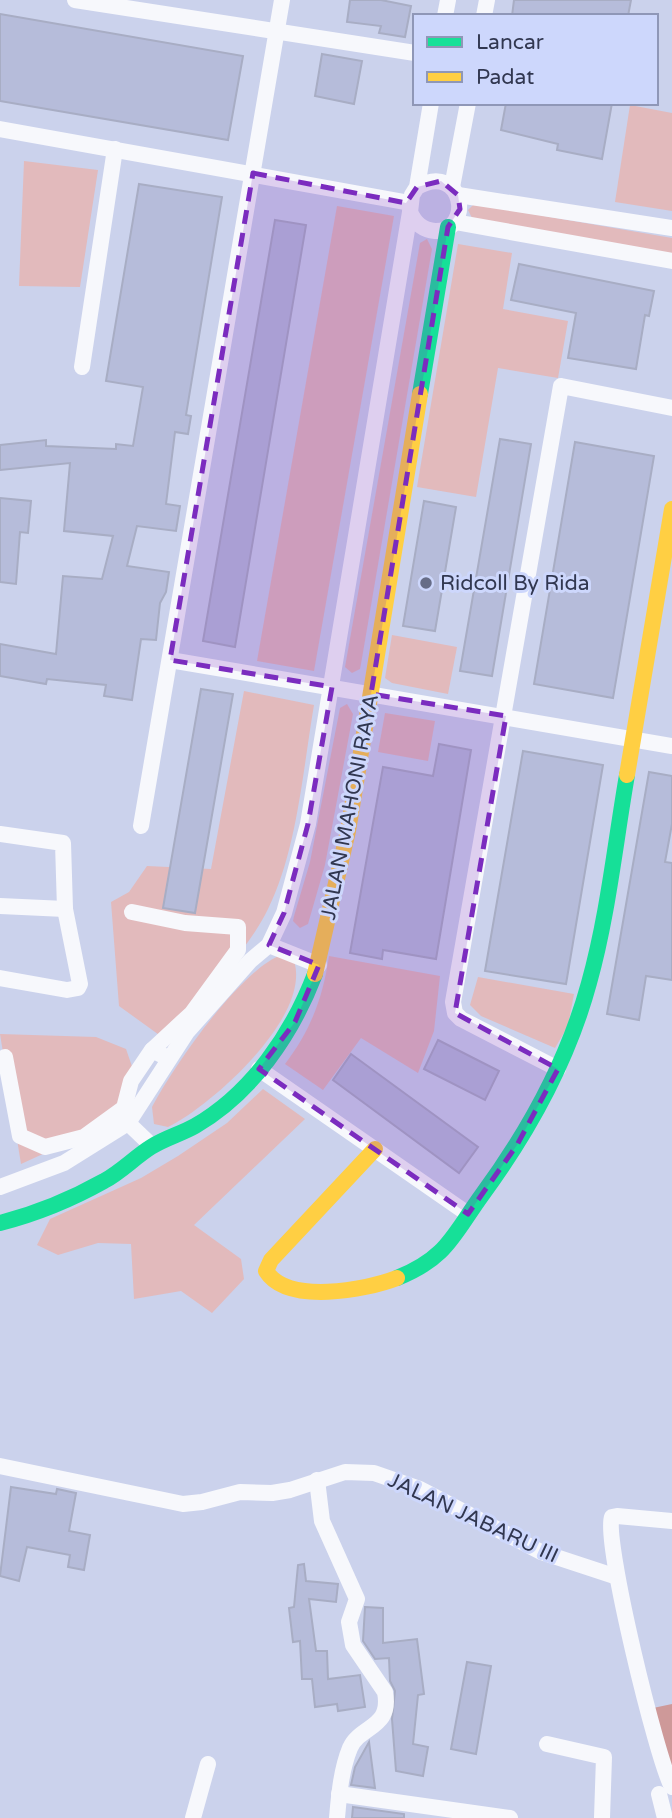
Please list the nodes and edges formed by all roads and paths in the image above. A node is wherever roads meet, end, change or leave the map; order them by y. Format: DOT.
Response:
graph roads {
  1 [pos="75,0"];
  2 [pos="282,0"];
  3 [pos="276,34"];
  4 [pos="413,53"];
  5 [pos="431,105"];
  6 [pos="468,105"];
  7 [pos="0,129"];
  8 [pos="115,149"];
  9 [pos="253,173"];
  10 [pos="417,187"];
  11 [pos="455,191"];
  12 [pos="410,208"];
  13 [pos="452,224"];
  14 [pos="672,228"];
  15 [pos="672,261"];
  16 [pos="82,367"];
  17 [pos="672,408"];
  18 [pos="672,509"];
  19 [pos="170,660"];
  20 [pos="332,687"];
  21 [pos="371,694"];
  22 [pos="506,716"];
  23 [pos="633,739"];
  24 [pos="672,746"];
  25 [pos="141,826"];
  26 [pos="0,834"];
  27 [pos="0,906"];
  28 [pos="65,909"];
  29 [pos="132,912"];
  30 [pos="269,945"];
  31 [pos="319,965"];
  32 [pos="0,978"];
  33 [pos="152,1050"];
  34 [pos="5,1057"];
  35 [pos="168,1058"];
  36 [pos="259,1069"];
  37 [pos="558,1069"];
  38 [pos="128,1123"];
  39 [pos="152,1146"];
  40 [pos="375,1149"];
  41 [pos="0,1187"];
  42 [pos="468,1214"];
  43 [pos="0,1223"];
  44 [pos="0,1466"];
  45 [pos="317,1479"];
  46 [pos="672,1521"];
  47 [pos="617,1577"];
  48 [pos="547,1744"];
  49 [pos="208,1764"];
  50 [pos="666,1791"];
  51 [pos="339,1794"];
  52 [pos="193,1818"];
  53 [pos="337,1818"];
  54 [pos="510,1818"];
  55 [pos="601,1818"];
  56 [pos="665,1818"];
  1 -- 3 [label="street"];
  2 -- 3 [label="street"];
  3 -- 4 [label="street"];
  3 -- 9 [label="street"];
  5 -- 10 [label="street"];
  6 -- 11 [label="street"];
  7 -- 8 [label="street"];
  8 -- 9 [label="street"];
  8 -- 16 [label="street"];
  9 -- 12 [label="street"];
  9 -- 19 [label="street"];
  10 -- 11 [label="street"];
  10 -- 12 [label="street"];
  11 -- 13 [label="street"];
  11 -- 14 [label="street"];
  12 -- 13 [label="street"];
  12 -- 20 [label="street, JALAN MAHONI RAYA"];
  13 -- 15 [label="street"];
  13 -- 21 [label="street, JALAN MAHONI RAYA"];
  17 -- 22 [label="street"];
  18 -- 23 [label="street"];
  19 -- 20 [label="street"];
  19 -- 25 [label="street"];
  20 -- 21 [label="street"];
  20 -- 30 [label="street, JALAN MAHONI RAYA"];
  21 -- 22 [label="street"];
  21 -- 31 [label="street, JALAN MAHONI RAYA"];
  22 -- 23 [label="street"];
  22 -- 37 [label="street"];
  23 -- 24 [label="street"];
  23 -- 37 [label="street"];
  26 -- 28 [label="street"];
  27 -- 28 [label="street"];
  28 -- 32 [label="street"];
  29 -- 33 [label="street"];
  30 -- 31 [label="street"];
  30 -- 35 [label="street, JALAN MAHONI RAYA"];
  31 -- 36 [label="street, JALAN MAHONI RAYA"];
  33 -- 34 [label="street"];
  33 -- 35 [label="street"];
  35 -- 38 [label="street, JALAN MAHONI RAYA"];
  36 -- 39 [label="street, JALAN MAHONI RAYA"];
  36 -- 40 [label="street"];
  37 -- 42 [label="street"];
  38 -- 39 [label="street"];
  38 -- 41 [label="street, JALAN MAHONI RAYA"];
  39 -- 43 [label="street, JALAN MAHONI RAYA"];
  40 -- 42 [label="street"];
  40 -- 42 [label="street"];
  44 -- 45 [label="street, JALAN JABARU III"];
  45 -- 47 [label="street, JALAN JABARU III"];
  45 -- 51 [label="street"];
  46 -- 47 [label="street"];
  47 -- 50 [label="street"];
  48 -- 55 [label="street"];
  49 -- 52 [label="street"];
  50 -- 56 [label="street"];
  51 -- 53 [label="street"];
  51 -- 54 [label="street"];
}
